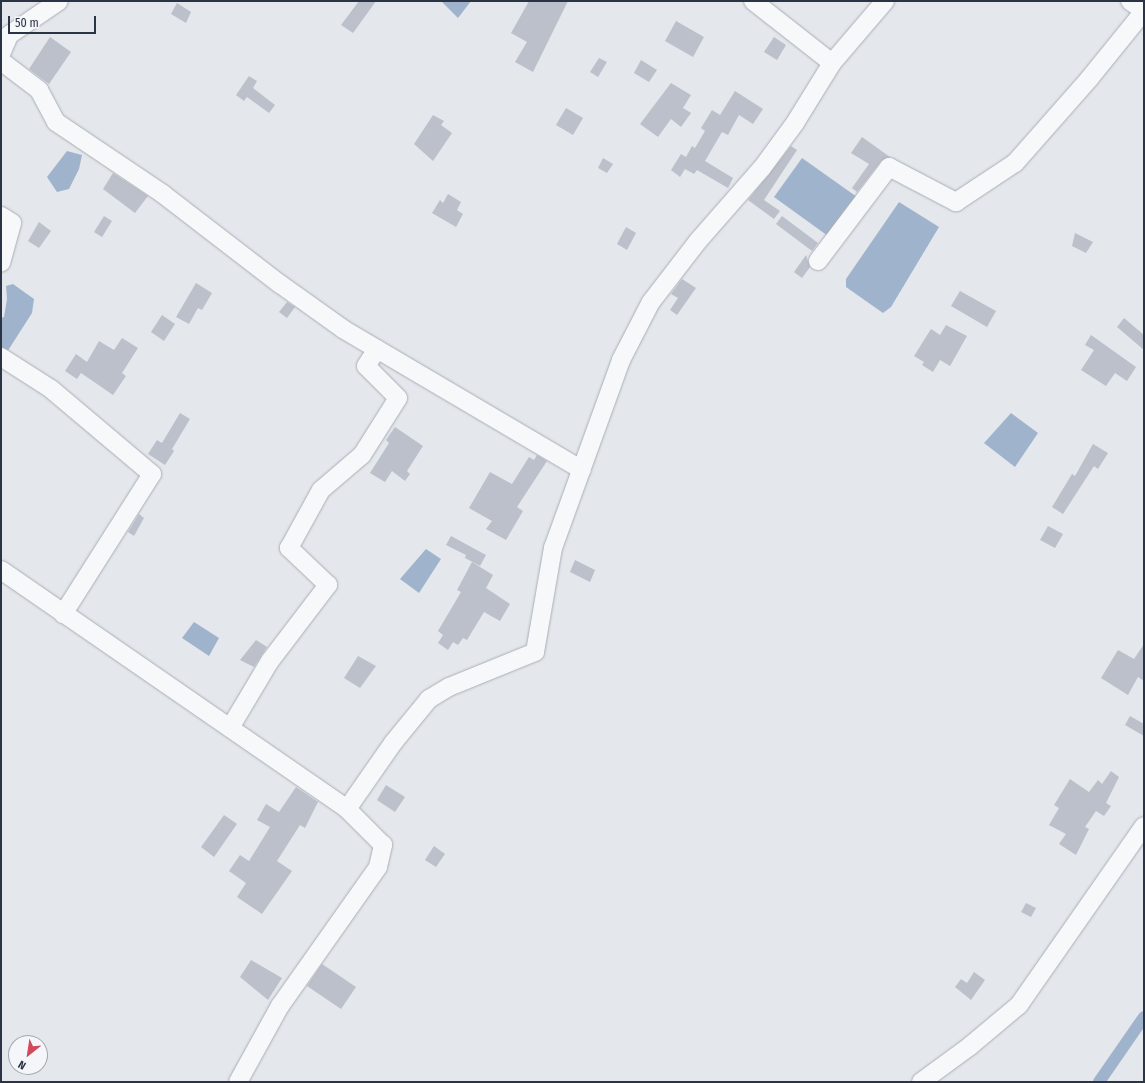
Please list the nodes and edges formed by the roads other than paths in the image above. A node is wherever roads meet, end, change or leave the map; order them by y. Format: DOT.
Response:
graph roads {
  1 [pos="59,1"];
  2 [pos="753,1"];
  3 [pos="884,1"];
  4 [pos="1130,1"];
  5 [pos="1144,11"];
  6 [pos="1,54"];
  7 [pos="1,61"];
  8 [pos="832,63"];
  9 [pos="1,216"];
  10 [pos="818,261"];
  11 [pos="1,263"];
  12 [pos="377,349"];
  13 [pos="1,357"];
  14 [pos="582,470"];
  15 [pos="1,570"];
  16 [pos="63,614"];
  17 [pos="230,728"];
  18 [pos="347,809"];
  19 [pos="1144,826"];
  20 [pos="238,1082"];
  21 [pos="921,1082"];
  1 -- 6 [label="street"];
  2 -- 8 [label="street"];
  3 -- 8 [label="street"];
  4 -- 5 [label="street"];
  5 -- 10 [label="street"];
  7 -- 12 [label="street"];
  8 -- 14 [label="street"];
  9 -- 11 [label="street"];
  12 -- 14 [label="street"];
  12 -- 17 [label="street"];
  13 -- 16 [label="street"];
  14 -- 18 [label="street"];
  15 -- 16 [label="street"];
  16 -- 17 [label="street"];
  17 -- 18 [label="street"];
  18 -- 20 [label="street"];
  19 -- 21 [label="street"];
}
